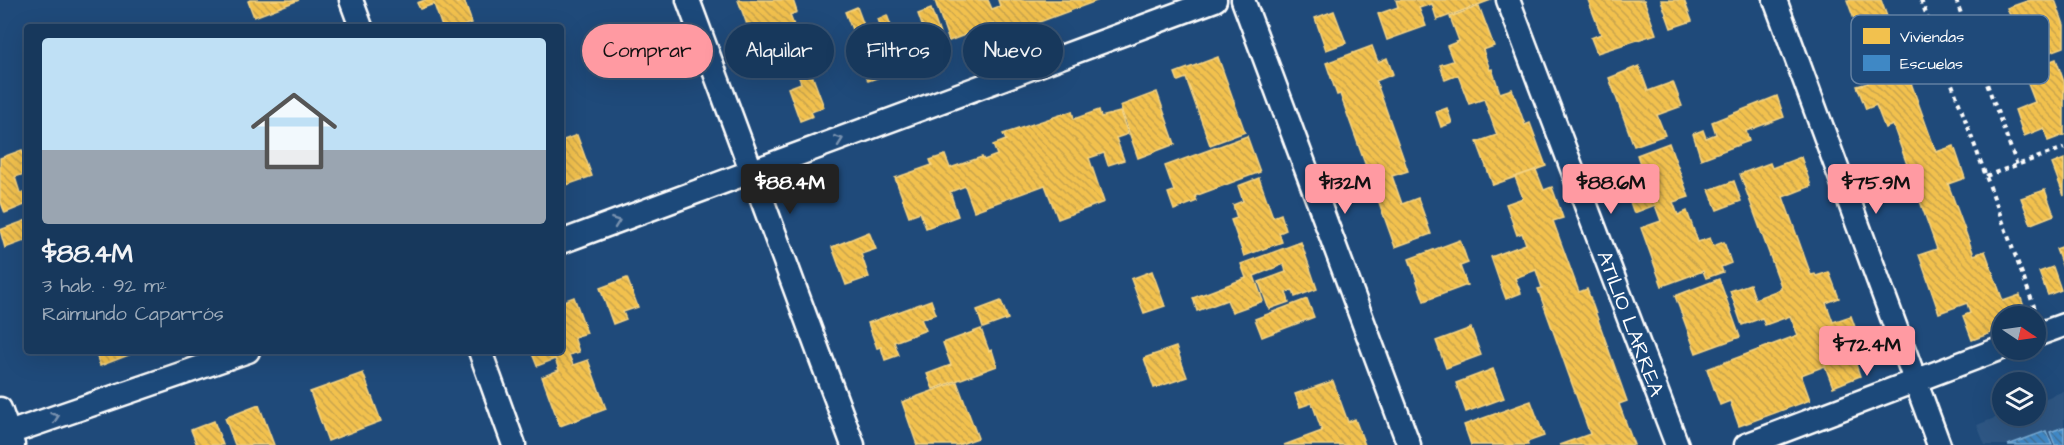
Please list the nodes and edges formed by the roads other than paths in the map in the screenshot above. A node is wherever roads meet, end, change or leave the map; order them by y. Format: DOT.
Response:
graph roads {
  1 [pos="351,0"];
  2 [pos="688,0"];
  3 [pos="1215,0"];
  4 [pos="1243,0"];
  5 [pos="1508,0"];
  6 [pos="1775,0"];
  7 [pos="360,24"];
  8 [pos="753,172"];
  9 [pos="564,241"];
  10 [pos="1992,352"];
  11 [pos="240,354"];
  12 [pos="481,354"];
  13 [pos="1915,380"];
  14 [pos="0,409"];
  15 [pos="7,438"];
  16 [pos="514,445"];
  17 [pos="853,445"];
  18 [pos="1409,445"];
  19 [pos="1677,445"];
  20 [pos="1746,445"];
  21 [pos="1939,445"];
  1 -- 7 [label="street"];
  2 -- 8 [label="street"];
  8 -- 3 [label="street, one-way"];
  4 -- 18 [label="street"];
  5 -- 19 [label="street, ATILIO LARREA"];
  6 -- 13 [label="street"];
  9 -- 8 [label="street, one-way"];
  8 -- 17 [label="street"];
  10 -- 13 [label="street"];
  15 -- 11 [label="street, one-way"];
  12 -- 16 [label="street"];
  13 -- 20 [label="street"];
  13 -- 21 [label="street"];
  14 -- 15 [label="street"];
}
